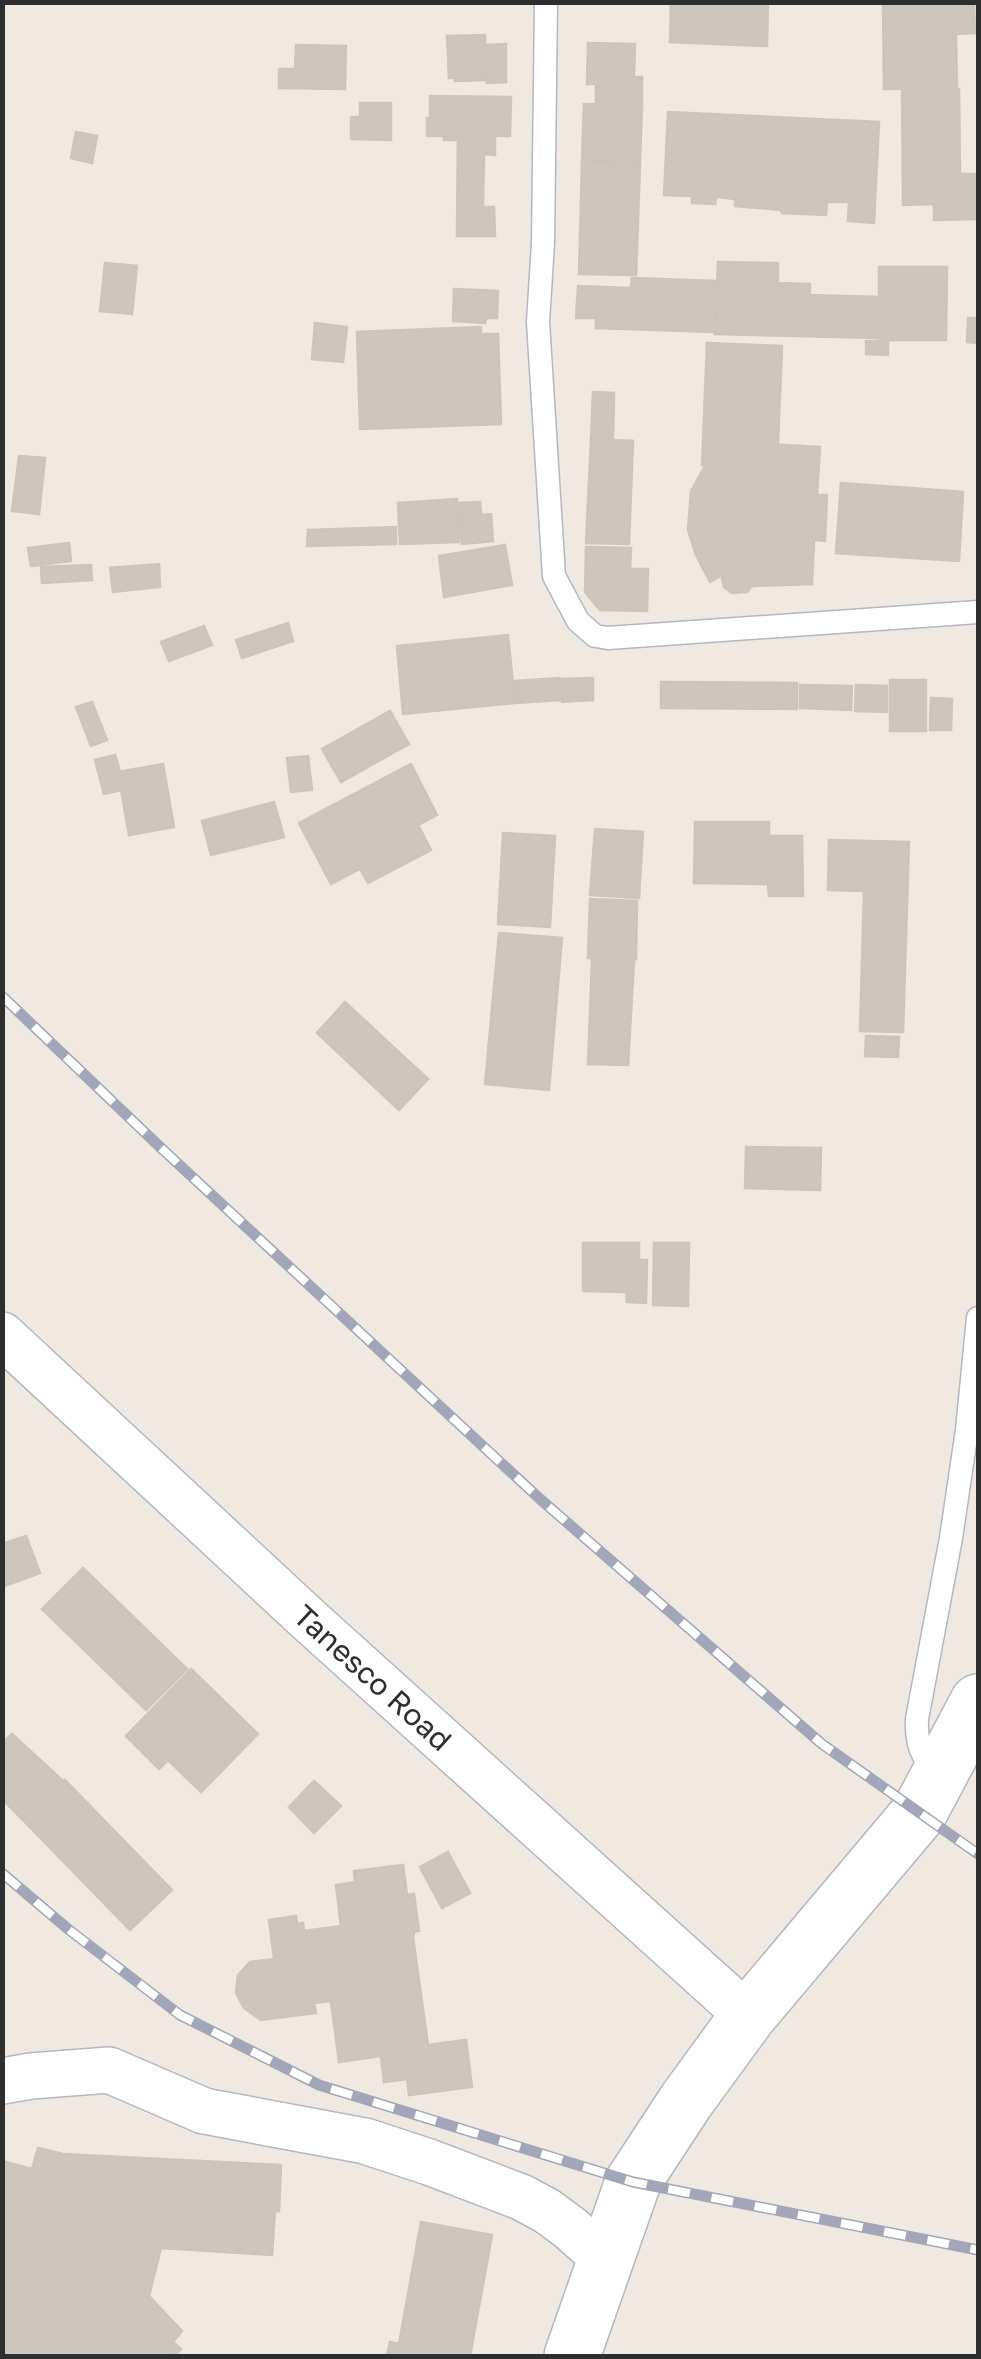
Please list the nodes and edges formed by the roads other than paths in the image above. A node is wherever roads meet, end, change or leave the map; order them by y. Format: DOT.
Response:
graph roads {
  1 [pos="546,2"];
  2 [pos="978,612"];
  3 [pos="978,1318"];
  4 [pos="2,1336"];
  5 [pos="978,1702"];
  6 [pos="938,1774"];
  7 [pos="748,2016"];
  8 [pos="2,2081"];
  9 [pos="606,2259"];
  10 [pos="572,2356"];
  1 -- 2 [label="lane"];
  3 -- 6 [label="lane"];
  4 -- 7 [label="street, Tanesco Road"];
  5 -- 6 [label="main road"];
  6 -- 7 [label="main road"];
  7 -- 9 [label="main road"];
  8 -- 9 [label="street"];
  9 -- 10 [label="main road"];
}
